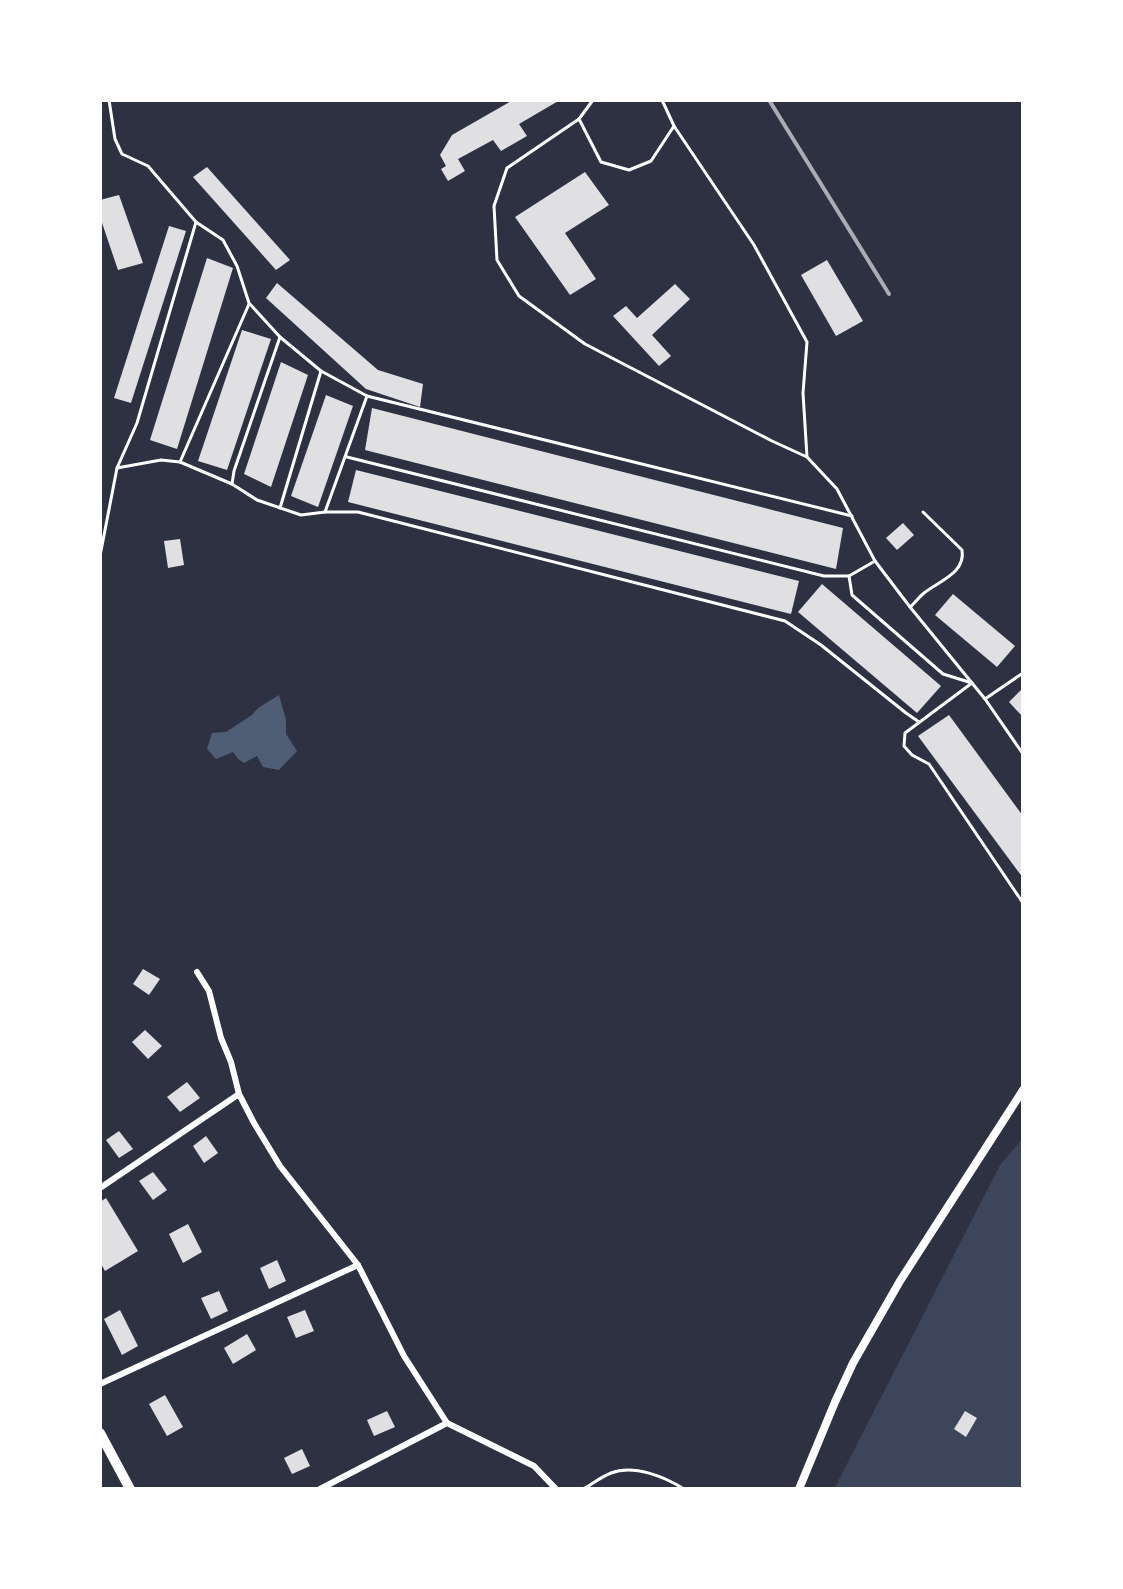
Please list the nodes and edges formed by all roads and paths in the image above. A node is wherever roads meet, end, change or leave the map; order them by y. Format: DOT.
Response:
graph roads {
  1 [pos="109,100"];
  2 [pos="593,100"];
  3 [pos="662,100"];
  4 [pos="579,119"];
  5 [pos="674,126"];
  6 [pos="196,222"];
  7 [pos="249,303"];
  8 [pos="280,337"];
  9 [pos="321,371"];
  10 [pos="367,396"];
  11 [pos="347,457"];
  12 [pos="807,457"];
  13 [pos="180,462"];
  14 [pos="117,468"];
  15 [pos="232,484"];
  16 [pos="280,508"];
  17 [pos="325,512"];
  18 [pos="923,512"];
  19 [pos="852,516"];
  20 [pos="100,556"];
  21 [pos="875,561"];
  22 [pos="849,576"];
  23 [pos="910,607"];
  24 [pos="1023,673"];
  25 [pos="972,683"];
  26 [pos="985,699"];
  27 [pos="919,722"];
  28 [pos="1023,754"];
  29 [pos="1023,903"];
  30 [pos="197,972"];
  31 [pos="1023,1090"];
  32 [pos="239,1094"];
  33 [pos="100,1188"];
  34 [pos="358,1265"];
  35 [pos="100,1384"];
  36 [pos="447,1423"];
  37 [pos="100,1433"];
  38 [pos="130,1489"];
  39 [pos="320,1489"];
  40 [pos="556,1489"];
  41 [pos="583,1489"];
  42 [pos="684,1489"];
  43 [pos="799,1489"];
  1 -- 6 [label="lane"];
  2 -- 4 [label="lane"];
  3 -- 5 [label="lane"];
  4 -- 5 [label="lane"];
  4 -- 12 [label="lane"];
  5 -- 12 [label="lane"];
  6 -- 7 [label="lane"];
  6 -- 14 [label="lane"];
  7 -- 8 [label="lane"];
  7 -- 13 [label="lane"];
  8 -- 9 [label="lane"];
  8 -- 15 [label="lane"];
  9 -- 10 [label="lane"];
  9 -- 16 [label="lane"];
  10 -- 11 [label="lane"];
  10 -- 19 [label="lane"];
  11 -- 17 [label="lane"];
  11 -- 22 [label="lane"];
  12 -- 19 [label="lane"];
  13 -- 14 [label="lane"];
  13 -- 15 [label="lane"];
  14 -- 20 [label="lane"];
  15 -- 16 [label="lane"];
  16 -- 17 [label="lane"];
  17 -- 27 [label="lane"];
  18 -- 23 [label="lane"];
  19 -- 21 [label="lane"];
  21 -- 22 [label="lane"];
  21 -- 23 [label="lane"];
  22 -- 25 [label="lane"];
  23 -- 25 [label="lane"];
  24 -- 26 [label="lane"];
  25 -- 26 [label="lane"];
  25 -- 27 [label="lane"];
  26 -- 28 [label="lane"];
  27 -- 29 [label="lane"];
  30 -- 32 [label="street"];
  31 -- 43 [label="street"];
  32 -- 33 [label="street"];
  32 -- 34 [label="street"];
  34 -- 35 [label="street"];
  34 -- 36 [label="street"];
  36 -- 39 [label="street"];
  36 -- 40 [label="street"];
  37 -- 38 [label="main road"];
  41 -- 42 [label="lane"];
}
